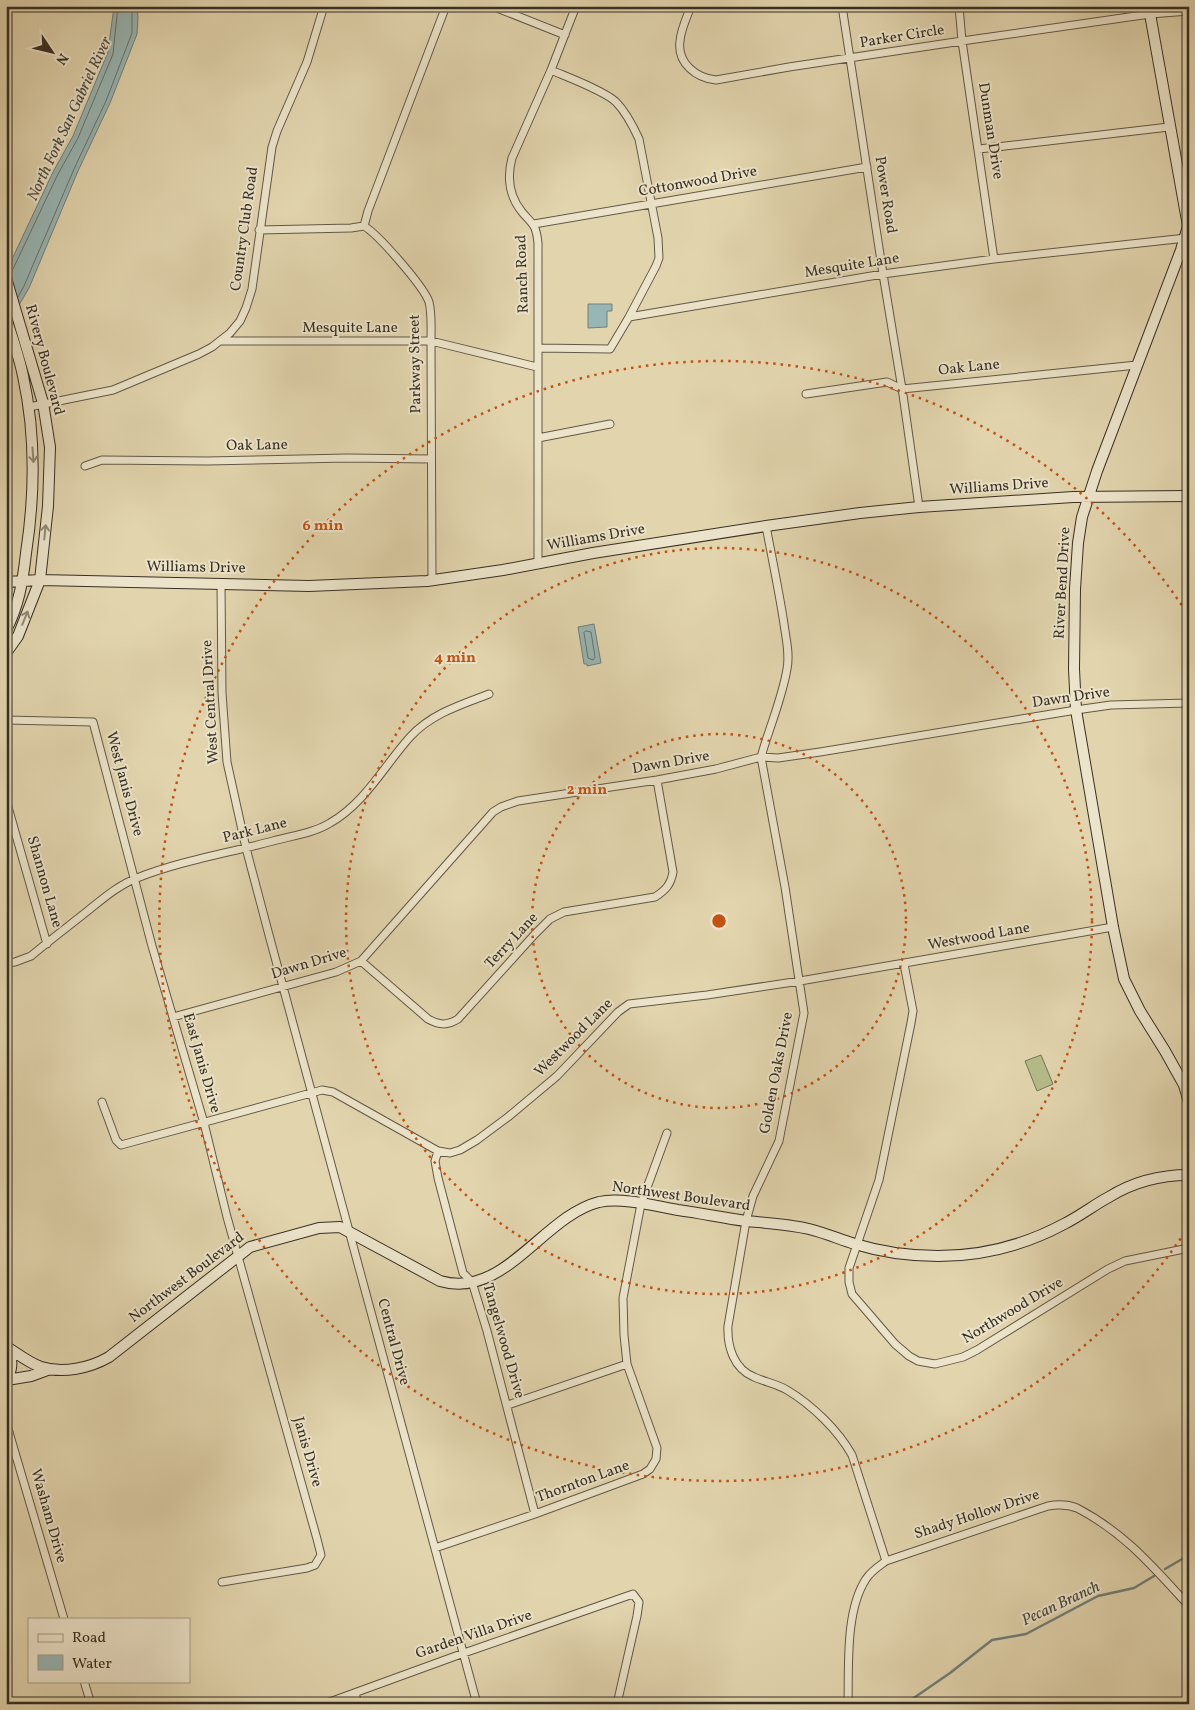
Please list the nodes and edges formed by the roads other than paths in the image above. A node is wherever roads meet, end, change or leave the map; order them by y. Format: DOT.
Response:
graph roads {
  1 [pos="324,6"];
  2 [pos="446,6"];
  3 [pos="492,6"];
  4 [pos="576,6"];
  5 [pos="691,6"];
  6 [pos="842,6"];
  7 [pos="960,6"];
  8 [pos="1150,10"];
  9 [pos="1189,11"];
  10 [pos="565,35"];
  11 [pos="962,42"];
  12 [pos="851,58"];
  13 [pos="551,70"];
  14 [pos="1169,127"];
  15 [pos="979,150"];
  16 [pos="867,167"];
  17 [pos="652,204"];
  18 [pos="534,224"];
  19 [pos="364,226"];
  20 [pos="259,230"];
  21 [pos="1187,238"];
  22 [pos="994,259"];
  23 [pos="883,274"];
  24 [pos="6,278"];
  25 [pos="629,317"];
  26 [pos="6,318"];
  27 [pos="220,341"];
  28 [pos="431,341"];
  29 [pos="539,348"];
  30 [pos="1137,365"];
  31 [pos="537,367"];
  32 [pos="902,389"];
  33 [pos="806,394"];
  34 [pos="43,403"];
  35 [pos="29,407"];
  36 [pos="610,424"];
  37 [pos="538,438"];
  38 [pos="431,459"];
  39 [pos="85,466"];
  40 [pos="1088,496"];
  41 [pos="1189,496"];
  42 [pos="919,507"];
  43 [pos="766,526"];
  44 [pos="538,563"];
  45 [pos="40,580"];
  46 [pos="432,580"];
  47 [pos="23,581"];
  48 [pos="6,582"];
  49 [pos="221,583"];
  50 [pos="6,630"];
  51 [pos="6,653"];
  52 [pos="489,694"];
  53 [pos="1189,703"];
  54 [pos="1076,710"];
  55 [pos="6,720"];
  56 [pos="761,757"];
  57 [pos="658,780"];
  58 [pos="6,800"];
  59 [pos="246,848"];
  60 [pos="135,879"];
  61 [pos="1113,927"];
  62 [pos="47,944"];
  63 [pos="361,961"];
  64 [pos="6,963"];
  65 [pos="904,964"];
  66 [pos="800,981"];
  67 [pos="283,987"];
  68 [pos="173,1017"];
  69 [pos="312,1092"];
  70 [pos="102,1102"];
  71 [pos="1189,1102"];
  72 [pos="204,1123"];
  73 [pos="667,1133"];
  74 [pos="438,1151"];
  75 [pos="1189,1175"];
  76 [pos="641,1204"];
  77 [pos="746,1221"];
  78 [pos="350,1232"];
  79 [pos="856,1244"];
  80 [pos="1189,1248"];
  81 [pos="237,1256"];
  82 [pos="472,1282"];
  83 [pos="7,1347"];
  84 [pos="626,1364"];
  85 [pos="50,1369"];
  86 [pos="7,1381"];
  87 [pos="508,1405"];
  88 [pos="6,1422"];
  89 [pos="535,1514"];
  90 [pos="435,1548"];
  91 [pos="886,1561"];
  92 [pos="222,1582"];
  93 [pos="1189,1606"];
  94 [pos="64,1618"];
  95 [pos="464,1653"];
  96 [pos="84,1682"];
  97 [pos="355,1693"];
  98 [pos="91,1704"];
  99 [pos="324,1704"];
  100 [pos="358,1704"];
  101 [pos="477,1704"];
  102 [pos="617,1704"];
  103 [pos="848,1704"];
  1 -- 20 [label="street, Country Club Road"];
  2 -- 19 [label="street"];
  3 -- 10 [label="street"];
  4 -- 10 [label="street, Ranch Road"];
  5 -- 12 [label="street, Parker Circle"];
  6 -- 12 [label="street, Power Road"];
  7 -- 11 [label="street, Dunman Drive"];
  8 -- 9 [label="street, Parker Circle"];
  8 -- 11 [label="street, Parker Circle"];
  8 -- 14 [label="street, River Bend Drive"];
  10 -- 13 [label="street, Ranch Road"];
  11 -- 12 [label="street, Parker Circle"];
  11 -- 15 [label="street, Dunman Drive"];
  12 -- 16 [label="street, Power Road"];
  13 -- 17 [label="street"];
  13 -- 18 [label="street, Ranch Road"];
  14 -- 15 [label="street"];
  14 -- 21 [label="street, River Bend Drive"];
  15 -- 22 [label="street, Dunman Drive"];
  16 -- 17 [label="street, Cottonwood Drive"];
  16 -- 23 [label="street, Power Road"];
  17 -- 18 [label="street, Cottonwood Drive"];
  17 -- 25 [label="street"];
  18 -- 29 [label="street, Ranch Road"];
  19 -- 20 [label="street"];
  19 -- 28 [label="street, Parkway Street"];
  20 -- 27 [label="street, Country Club Road"];
  21 -- 22 [label="street, Mesquite Lane"];
  21 -- 30 [label="street, River Bend Drive"];
  22 -- 23 [label="street, Mesquite Lane"];
  23 -- 25 [label="street, Mesquite Lane"];
  23 -- 32 [label="street, Power Road"];
  24 -- 34 [label="street, Rivery Boulevard"];
  25 -- 29 [label="street"];
  26 -- 35 [label="street, Rivery Boulevard"];
  27 -- 28 [label="street, Mesquite Lane"];
  27 -- 34 [label="street, Country Club Road"];
  28 -- 31 [label="street, Mesquite Lane"];
  28 -- 38 [label="street, Parkway Street"];
  29 -- 31 [label="street, Ranch Road"];
  30 -- 32 [label="street, Oak Lane"];
  30 -- 40 [label="street, River Bend Drive"];
  31 -- 37 [label="street, Ranch Road"];
  32 -- 33 [label="street, Oak Lane"];
  32 -- 42 [label="street, Power Road"];
  34 -- 35 [label="street, Country Club Road"];
  45 -- 34 [label="street, Rivery Boulevard, one-way"];
  35 -- 47 [label="street, Rivery Boulevard, one-way"];
  36 -- 37 [label="street"];
  37 -- 44 [label="street, Ranch Road"];
  38 -- 39 [label="street, Oak Lane"];
  38 -- 46 [label="street, Parkway Street"];
  40 -- 41 [label="street, Williams Drive"];
  40 -- 42 [label="street, Williams Drive"];
  40 -- 54 [label="street, River Bend Drive"];
  42 -- 43 [label="street, Williams Drive"];
  43 -- 44 [label="street, Williams Drive"];
  43 -- 56 [label="street, Golden Oaks Drive"];
  44 -- 46 [label="street, Williams Drive"];
  45 -- 47 [label="street, Williams Drive"];
  45 -- 49 [label="street, Williams Drive"];
  51 -- 45 [label="street, Rivery Boulevard, one-way"];
  46 -- 49 [label="street, Williams Drive"];
  47 -- 48 [label="street, Williams Drive"];
  47 -- 50 [label="street, Rivery Boulevard"];
  49 -- 59 [label="street, West Central Drive"];
  52 -- 59 [label="street, Park Lane"];
  53 -- 54 [label="street, Dawn Drive"];
  54 -- 56 [label="street, Dawn Drive"];
  54 -- 61 [label="street, River Bend Drive"];
  55 -- 60 [label="street, West Janis Drive"];
  56 -- 57 [label="street, Dawn Drive"];
  56 -- 66 [label="street, Golden Oaks Drive"];
  57 -- 63 [label="street, Dawn Drive"];
  57 -- 63 [label="street, Terry Lane"];
  58 -- 62 [label="street, Shannon Lane"];
  59 -- 60 [label="street, Park Lane"];
  59 -- 67 [label="street, West Central Drive"];
  60 -- 62 [label="street, Park Lane"];
  60 -- 68 [label="street, East Janis Drive"];
  61 -- 65 [label="street, Westwood Lane"];
  61 -- 71 [label="street, River Bend Drive"];
  62 -- 64 [label="street, Park Lane"];
  63 -- 67 [label="street, Dawn Drive"];
  65 -- 66 [label="street, Westwood Lane"];
  65 -- 79 [label="street, Northwood Drive"];
  66 -- 74 [label="street, Westwood Lane"];
  66 -- 77 [label="street, Golden Oaks Drive"];
  67 -- 68 [label="street, Dawn Drive"];
  67 -- 69 [label="street, Central Drive"];
  68 -- 72 [label="street, East Janis Drive"];
  69 -- 72 [label="street"];
  69 -- 74 [label="street"];
  69 -- 78 [label="street, Central Drive"];
  70 -- 72 [label="street"];
  72 -- 81 [label="street, East Janis Drive"];
  73 -- 76 [label="street, Thornton Lane"];
  74 -- 82 [label="street, Tangelwood Drive"];
  75 -- 79 [label="street, Northwest Boulevard"];
  76 -- 77 [label="street, Northwest Boulevard"];
  76 -- 82 [label="street, Northwest Boulevard"];
  76 -- 84 [label="street, Thornton Lane"];
  77 -- 79 [label="street, Northwest Boulevard"];
  77 -- 91 [label="street, Golden Oaks Drive"];
  78 -- 81 [label="street, Northwest Boulevard"];
  78 -- 82 [label="street, Northwest Boulevard"];
  78 -- 90 [label="street, Central Drive"];
  79 -- 80 [label="street, Northwood Drive"];
  81 -- 85 [label="street, Northwest Boulevard"];
  81 -- 92 [label="street, Janis Drive"];
  82 -- 87 [label="street, Tangelwood Drive"];
  83 -- 85 [label="street, Northwest Boulevard"];
  83 -- 86 [label="street"];
  84 -- 87 [label="street"];
  84 -- 89 [label="street, Thornton Lane"];
  85 -- 86 [label="street, Northwest Boulevard"];
  87 -- 89 [label="street, Tangelwood Drive"];
  88 -- 94 [label="street, Washam Drive"];
  89 -- 90 [label="street, Thornton Lane"];
  90 -- 95 [label="street, Central Drive"];
  91 -- 93 [label="street, Shady Hollow Drive"];
  91 -- 103 [label="street"];
  95 -- 97 [label="street, Garden Villa Drive"];
  95 -- 101 [label="street, Central Drive"];
  95 -- 102 [label="street, Garden Villa Drive"];
  96 -- 98 [label="street"];
  97 -- 99 [label="street, Garden Villa Drive"];
  97 -- 100 [label="street"];
}
